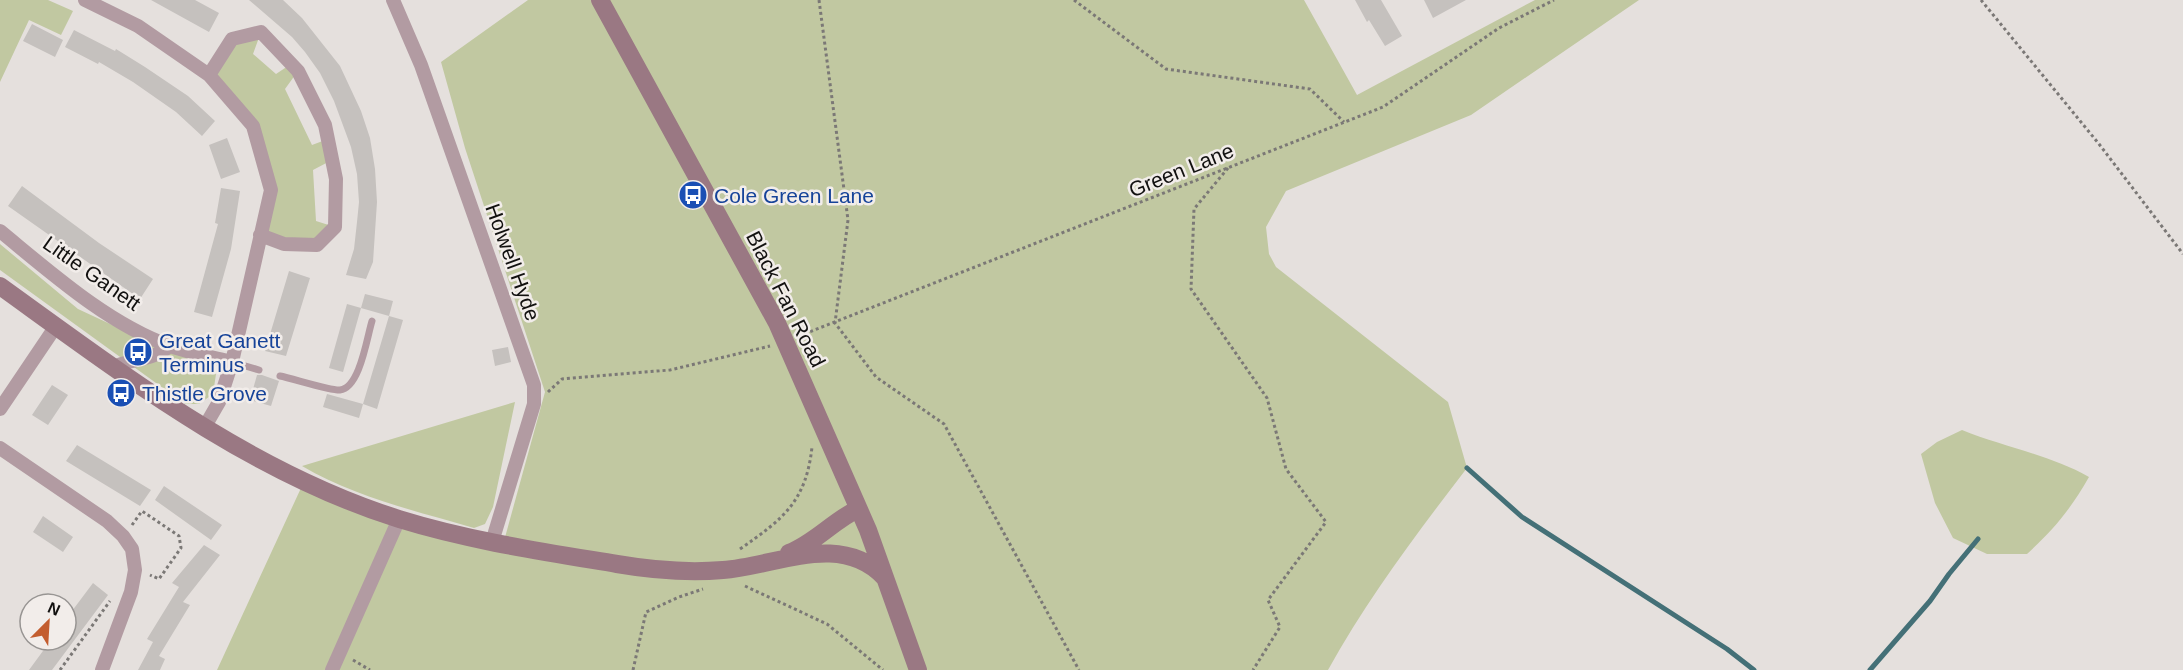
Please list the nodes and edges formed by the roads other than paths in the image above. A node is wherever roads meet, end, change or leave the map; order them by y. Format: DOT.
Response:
graph roads {
  1 [pos="85,0"];
  2 [pos="393,0"];
  3 [pos="600,0"];
  4 [pos="209,75"];
  5 [pos="0,231"];
  6 [pos="260,235"];
  7 [pos="0,286"];
  8 [pos="372,321"];
  9 [pos="56,326"];
  10 [pos="169,346"];
  11 [pos="232,363"];
  12 [pos="113,367"];
  13 [pos="259,370"];
  14 [pos="280,376"];
  15 [pos="0,409"];
  16 [pos="204,428"];
  17 [pos="0,448"];
  18 [pos="858,509"];
  19 [pos="399,519"];
  20 [pos="492,542"];
  21 [pos="764,563"];
  22 [pos="884,577"];
  23 [pos="102,670"];
  24 [pos="332,670"];
  25 [pos="918,670"];
  1 -- 4 [label="street"];
  2 -- 20 [label="street, Holwell Hyde"];
  3 -- 18 [label="street, Black Fan Road"];
  4 -- 6 [label="street"];
  4 -- 6 [label="street"];
  5 -- 10 [label="street, Little Ganett"];
  6 -- 11 [label="street"];
  7 -- 9 [label="street"];
  8 -- 14 [label="lane"];
  9 -- 12 [label="street"];
  9 -- 15 [label="street"];
  10 -- 11 [label="street, Little Ganett"];
  10 -- 12 [label="street"];
  11 -- 13 [label="lane"];
  11 -- 16 [label="street"];
  12 -- 16 [label="street"];
  16 -- 19 [label="street"];
  17 -- 23 [label="street"];
  18 -- 21 [label="street"];
  18 -- 22 [label="street, Black Fan Road"];
  19 -- 20 [label="street"];
  19 -- 24 [label="street"];
  20 -- 21 [label="street"];
  21 -- 22 [label="street"];
  22 -- 25 [label="street"];
}
